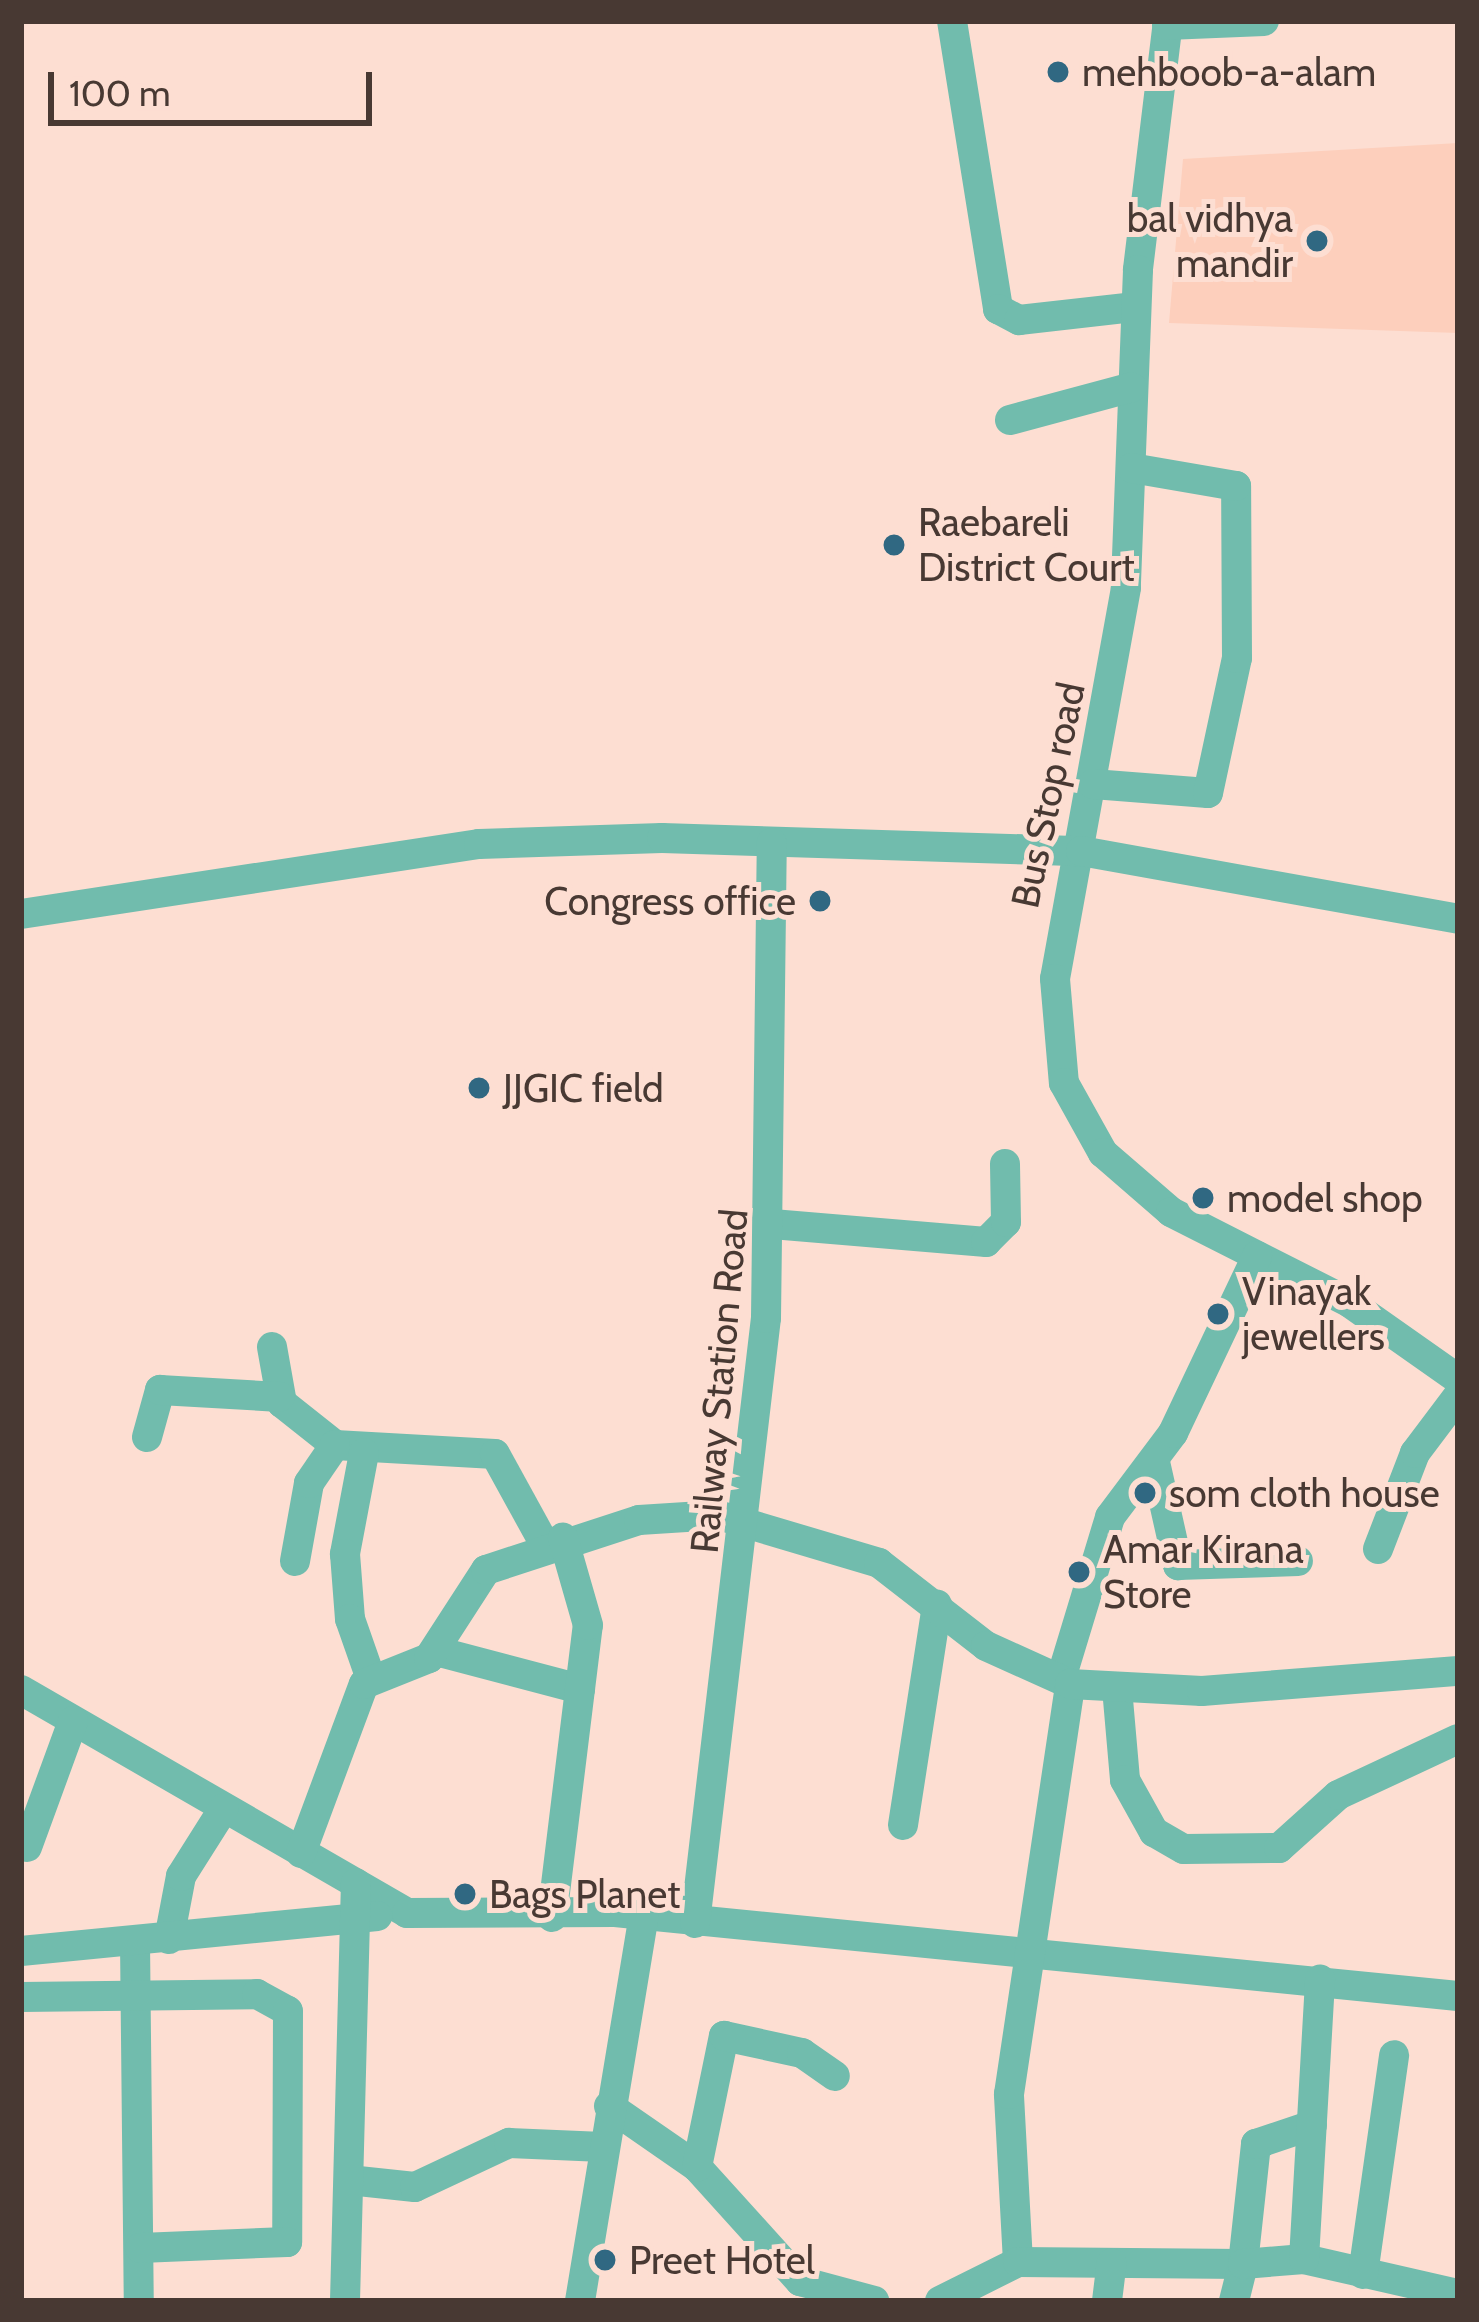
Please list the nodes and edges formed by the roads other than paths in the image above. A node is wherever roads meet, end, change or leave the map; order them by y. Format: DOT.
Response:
graph roads {
  1 [pos="952,21"];
  2 [pos="1264,21"];
  3 [pos="1167,23"];
  4 [pos="1136,307"];
  5 [pos="1132,387"];
  6 [pos="1010,420"];
  7 [pos="1132,468"];
  8 [pos="1093,784"];
  9 [pos="772,843"];
  10 [pos="1081,851"];
  11 [pos="21,914"];
  12 [pos="1458,919"];
  13 [pos="1005,1164"];
  14 [pos="772,1224"];
  15 [pos="1257,1256"];
  16 [pos="272,1347"];
  17 [pos="1458,1379"];
  18 [pos="280,1396"];
  19 [pos="1458,1396"];
  20 [pos="147,1437"];
  21 [pos="350,1449"];
  22 [pos="1155,1462"];
  23 [pos="749,1525"];
  24 [pos="554,1542"];
  25 [pos="1378,1550"];
  26 [pos="295,1561"];
  27 [pos="1298,1561"];
  28 [pos="937,1605"];
  29 [pos="436,1651"];
  30 [pos="1458,1671"];
  31 [pos="1066,1678"];
  32 [pos="371,1679"];
  33 [pos="1118,1688"];
  34 [pos="580,1689"];
  35 [pos="21,1690"];
  36 [pos="73,1720"];
  37 [pos="1458,1739"];
  38 [pos="224,1808"];
  39 [pos="903,1825"];
  40 [pos="27,1847"];
  41 [pos="301,1853"];
  42 [pos="356,1883"];
  43 [pos="407,1913"];
  44 [pos="644,1915"];
  45 [pos="552,1917"];
  46 [pos="357,1918"];
  47 [pos="695,1923"];
  48 [pos="169,1939"];
  49 [pos="135,1942"];
  50 [pos="21,1951"];
  51 [pos="1033,1958"];
  52 [pos="1321,1978"];
  53 [pos="21,1996"];
  54 [pos="1458,1996"];
  55 [pos="140,1999"];
  56 [pos="1394,2055"];
  57 [pos="835,2076"];
  58 [pos="609,2106"];
  59 [pos="1312,2125"];
  60 [pos="603,2147"];
  61 [pos="697,2168"];
  62 [pos="349,2180"];
  63 [pos="140,2248"];
  64 [pos="1304,2259"];
  65 [pos="1018,2262"];
  66 [pos="1112,2264"];
  67 [pos="1243,2264"];
  68 [pos="1363,2274"];
  69 [pos="1458,2294"];
  70 [pos="140,2301"];
  71 [pos="345,2301"];
  72 [pos="580,2301"];
  73 [pos="874,2301"];
  74 [pos="940,2301"];
  75 [pos="1107,2301"];
  76 [pos="1234,2301"];
  1 -- 4 [label="street"];
  2 -- 3 [label="street"];
  3 -- 4 [label="street, Bus Stop road"];
  4 -- 5 [label="street, Bus Stop road"];
  5 -- 6 [label="street"];
  5 -- 7 [label="street, Bus Stop road"];
  7 -- 8 [label="street, Bus Stop road"];
  7 -- 8 [label="street"];
  8 -- 10 [label="street, Bus Stop road"];
  9 -- 10 [label="street"];
  9 -- 11 [label="street"];
  9 -- 14 [label="street, Railway Station Road"];
  10 -- 12 [label="street"];
  10 -- 15 [label="street, Bus Stop road"];
  13 -- 14 [label="street"];
  14 -- 23 [label="street, Railway Station Road"];
  15 -- 17 [label="street, Bus Stop road"];
  15 -- 22 [label="street"];
  16 -- 18 [label="street"];
  18 -- 20 [label="street"];
  18 -- 21 [label="street"];
  19 -- 25 [label="street"];
  21 -- 24 [label="street"];
  21 -- 26 [label="street"];
  21 -- 32 [label="street"];
  22 -- 27 [label="street"];
  22 -- 31 [label="street"];
  23 -- 24 [label="street"];
  23 -- 28 [label="street"];
  23 -- 47 [label="street, Railway Station Road"];
  24 -- 29 [label="street"];
  24 -- 34 [label="street"];
  28 -- 31 [label="street"];
  28 -- 39 [label="street"];
  29 -- 32 [label="street"];
  29 -- 34 [label="street"];
  30 -- 33 [label="street"];
  31 -- 33 [label="street"];
  31 -- 51 [label="street"];
  32 -- 41 [label="street"];
  33 -- 37 [label="street"];
  34 -- 45 [label="street"];
  35 -- 36 [label="street"];
  36 -- 38 [label="street"];
  36 -- 40 [label="street"];
  38 -- 41 [label="street"];
  38 -- 48 [label="street"];
  41 -- 42 [label="street"];
  42 -- 43 [label="street"];
  42 -- 46 [label="street"];
  43 -- 45 [label="street"];
  43 -- 46 [label="street"];
  44 -- 45 [label="street"];
  44 -- 47 [label="street"];
  44 -- 58 [label="street"];
  46 -- 48 [label="street"];
  46 -- 62 [label="street"];
  47 -- 51 [label="street"];
  48 -- 49 [label="street"];
  49 -- 50 [label="street"];
  49 -- 55 [label="street"];
  51 -- 52 [label="street"];
  51 -- 65 [label="street"];
  52 -- 54 [label="street"];
  52 -- 59 [label="street"];
  53 -- 55 [label="street"];
  55 -- 63 [label="street"];
  55 -- 63 [label="street"];
  56 -- 68 [label="street"];
  57 -- 61 [label="street"];
  58 -- 60 [label="street"];
  58 -- 61 [label="street"];
  59 -- 64 [label="street"];
  59 -- 67 [label="street"];
  60 -- 62 [label="street"];
  60 -- 72 [label="street"];
  61 -- 73 [label="street"];
  62 -- 71 [label="street"];
  63 -- 70 [label="street"];
  64 -- 67 [label="street"];
  64 -- 68 [label="street"];
  65 -- 66 [label="street"];
  65 -- 74 [label="street"];
  66 -- 67 [label="street"];
  66 -- 75 [label="street"];
  67 -- 76 [label="street"];
  68 -- 69 [label="street"];
}
